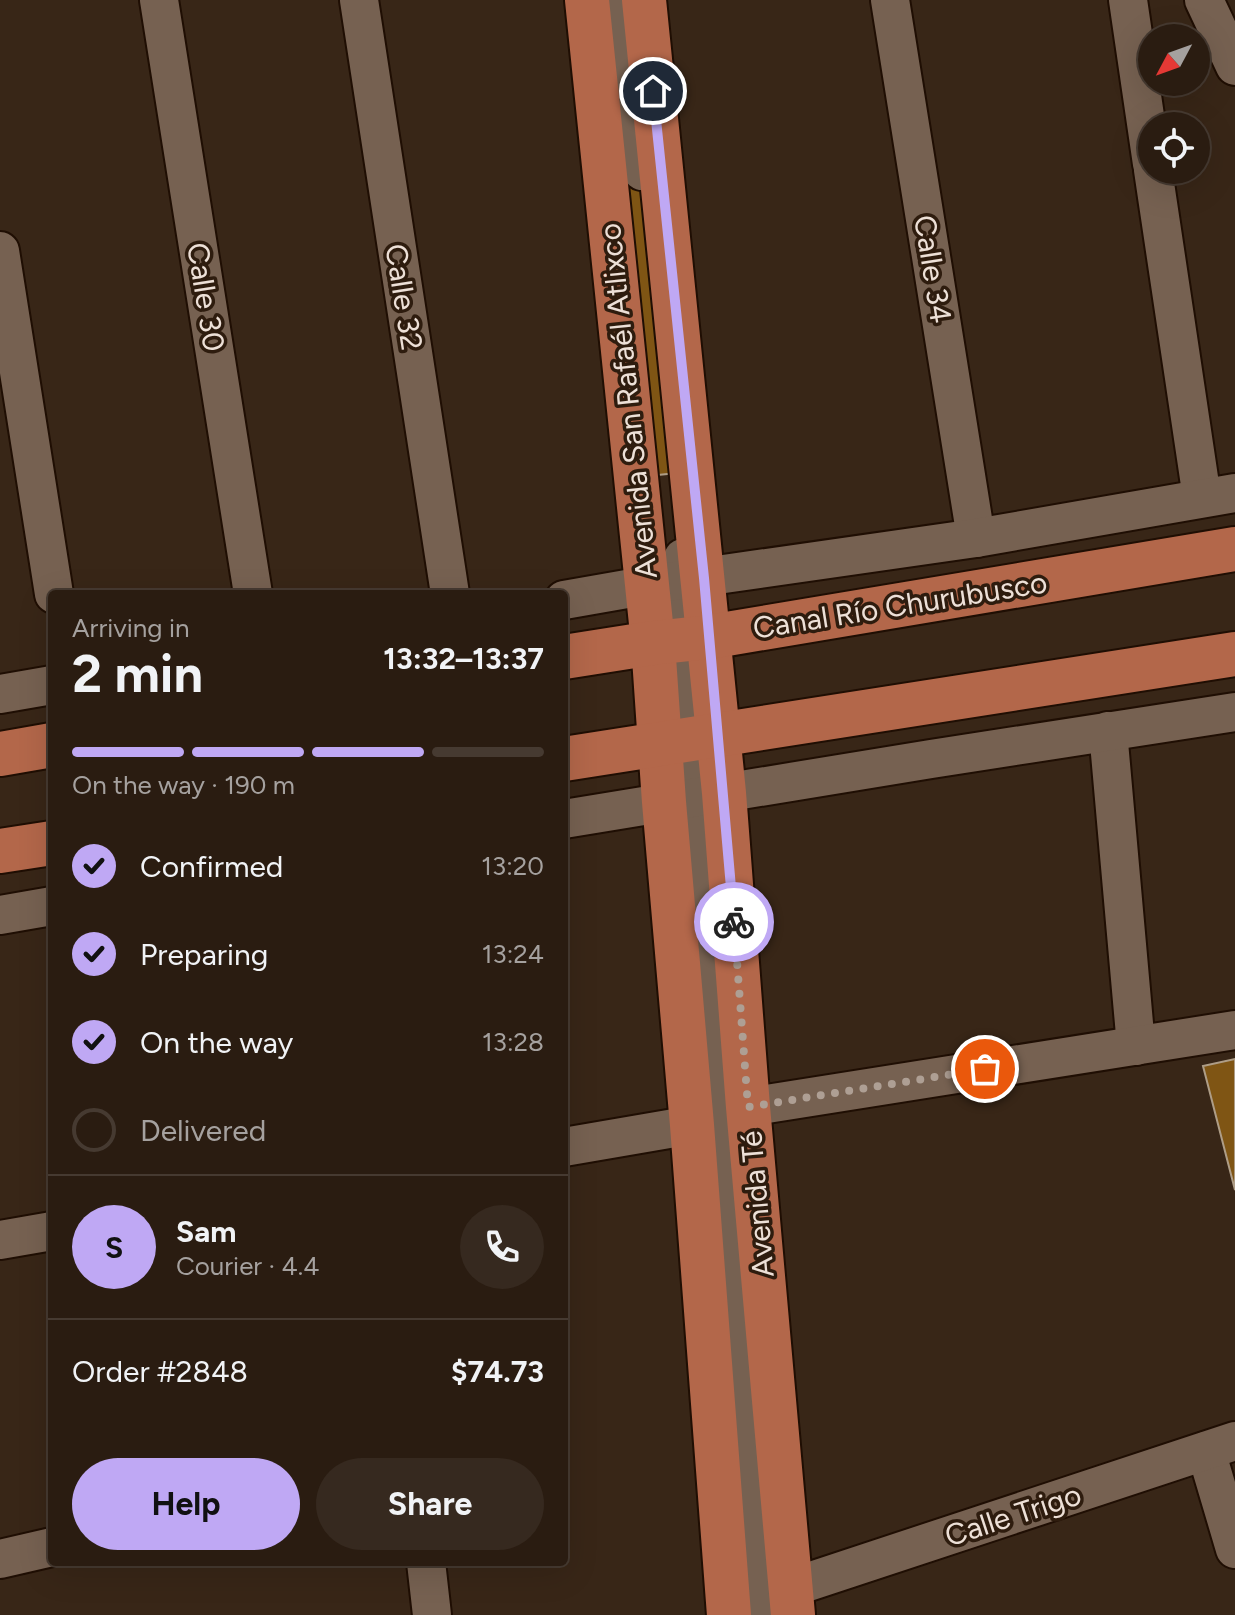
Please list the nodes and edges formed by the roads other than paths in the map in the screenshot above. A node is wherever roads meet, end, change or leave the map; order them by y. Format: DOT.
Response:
graph roads {
  1 [pos="159,0"];
  2 [pos="359,0"];
  3 [pos="587,0"];
  4 [pos="613,0"];
  5 [pos="644,0"];
  6 [pos="890,0"];
  7 [pos="1128,0"];
  8 [pos="1204,0"];
  9 [pos="1235,66"];
  10 [pos="1144,112"];
  11 [pos="1156,184"];
  12 [pos="0,251"];
  13 [pos="1218,496"];
  14 [pos="976,538"];
  15 [pos="1235,549"];
  16 [pos="674,582"];
  17 [pos="53,590"];
  18 [pos="252,590"];
  19 [pos="449,590"];
  20 [pos="568,599"];
  21 [pos="681,640"];
  22 [pos="1235,654"];
  23 [pos="568,656"];
  24 [pos="48,686"];
  25 [pos="0,694"];
  26 [pos="1235,712"];
  27 [pos="1108,731"];
  28 [pos="689,739"];
  29 [pos="48,746"];
  30 [pos="0,754"];
  31 [pos="568,758"];
  32 [pos="694,798"];
  33 [pos="568,818"];
  34 [pos="48,844"];
  35 [pos="0,851"];
  36 [pos="48,907"];
  37 [pos="0,915"];
  38 [pos="1235,1030"];
  39 [pos="1136,1046"];
  40 [pos="748,1107"];
  41 [pos="692,1125"];
  42 [pos="568,1146"];
  43 [pos="48,1232"];
  44 [pos="0,1240"];
  45 [pos="1221,1446"];
  46 [pos="48,1548"];
  47 [pos="1235,1549"];
  48 [pos="0,1559"];
  49 [pos="426,1566"];
  50 [pos="754,1609"];
  51 [pos="432,1615"];
  1 -- 18 [label="street, Calle 30"];
  2 -- 19 [label="street, Calle 32"];
  3 -- 16 [label="main road, Avenida San Rafaél Atlixco"];
  4 -- 16 [label="street"];
  5 -- 16 [label="main road, Avenida San Rafaél Atlixco"];
  6 -- 14 [label="street, Calle 34"];
  7 -- 10 [label="street"];
  8 -- 9 [label="street"];
  11 -- 13 [label="street"];
  12 -- 17 [label="street"];
  13 -- 14 [label="street, Canal Río Churubusco"];
  14 -- 16 [label="street, Canal Río Churubusco"];
  15 -- 21 [label="main road, Canal Río Churubusco"];
  16 -- 20 [label="street, Canal Río Churubusco"];
  16 -- 21 [label="main road, Avenida San Rafaél Atlixco"];
  16 -- 21 [label="main road, Avenida San Rafaél Atlixco"];
  21 -- 23 [label="main road, Canal Río Churubusco"];
  21 -- 28 [label="main road, Avenida San Rafaél Atlixco"];
  22 -- 28 [label="main road"];
  24 -- 25 [label="street"];
  26 -- 27 [label="street"];
  27 -- 32 [label="street"];
  27 -- 39 [label="street"];
  28 -- 31 [label="main road"];
  28 -- 32 [label="main road, Avenida San Rafaél Atlixco"];
  28 -- 32 [label="main road, Avenida San Rafaél Atlixco"];
  29 -- 30 [label="main road"];
  32 -- 33 [label="street"];
  32 -- 40 [label="main road, Avenida Té"];
  32 -- 41 [label="main road, Avenida Té"];
  32 -- 50 [label="street"];
  34 -- 35 [label="main road"];
  36 -- 37 [label="street"];
  38 -- 39 [label="street"];
  39 -- 40 [label="street"];
  40 -- 50 [label="main road, Avenida Té"];
  41 -- 42 [label="street"];
  41 -- 50 [label="main road, Avenida Té"];
  43 -- 44 [label="street"];
  45 -- 47 [label="street"];
  45 -- 50 [label="street, Calle Trigo"];
  46 -- 48 [label="street"];
  49 -- 51 [label="street"];
}
